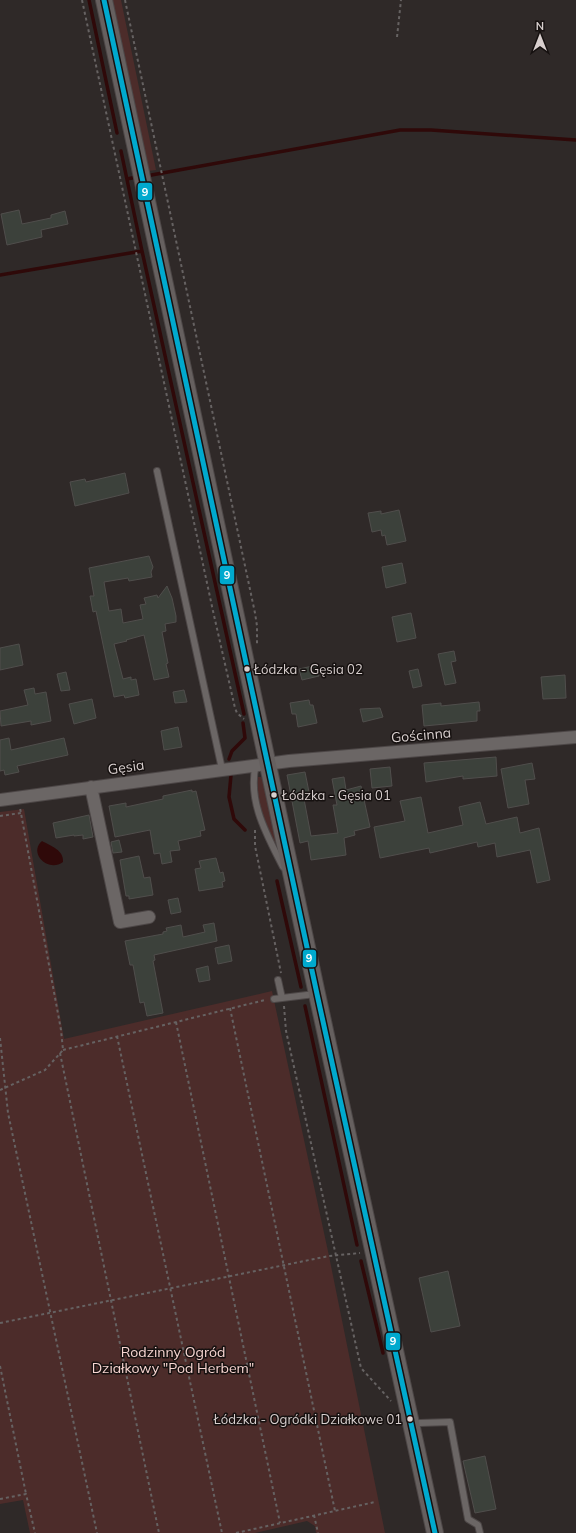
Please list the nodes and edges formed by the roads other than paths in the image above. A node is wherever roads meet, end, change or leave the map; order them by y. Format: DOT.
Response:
graph roads {
  1 [pos="104,0"];
  2 [pos="156,471"];
  3 [pos="576,737"];
  4 [pos="262,764"];
  5 [pos="222,769"];
  6 [pos="91,787"];
  7 [pos="0,800"];
  8 [pos="149,916"];
  9 [pos="278,980"];
  10 [pos="317,994"];
  11 [pos="282,998"];
  12 [pos="274,999"];
  13 [pos="412,1425"];
  14 [pos="435,1533"];
  15 [pos="480,1533"];
  1 -- 4 [label="main road"];
  2 -- 5 [label="lane"];
  3 -- 4 [label="street, Gościnna"];
  4 -- 5 [label="street, Gęsia"];
  4 -- 10 [label="main road"];
  5 -- 6 [label="street, Gęsia"];
  6 -- 7 [label="street, Gęsia"];
  6 -- 8 [label="street"];
  9 -- 11 [label="lane"];
  10 -- 11 [label="lane"];
  10 -- 13 [label="main road"];
  11 -- 12 [label="lane"];
  13 -- 14 [label="main road"];
  13 -- 15 [label="lane"];
}
